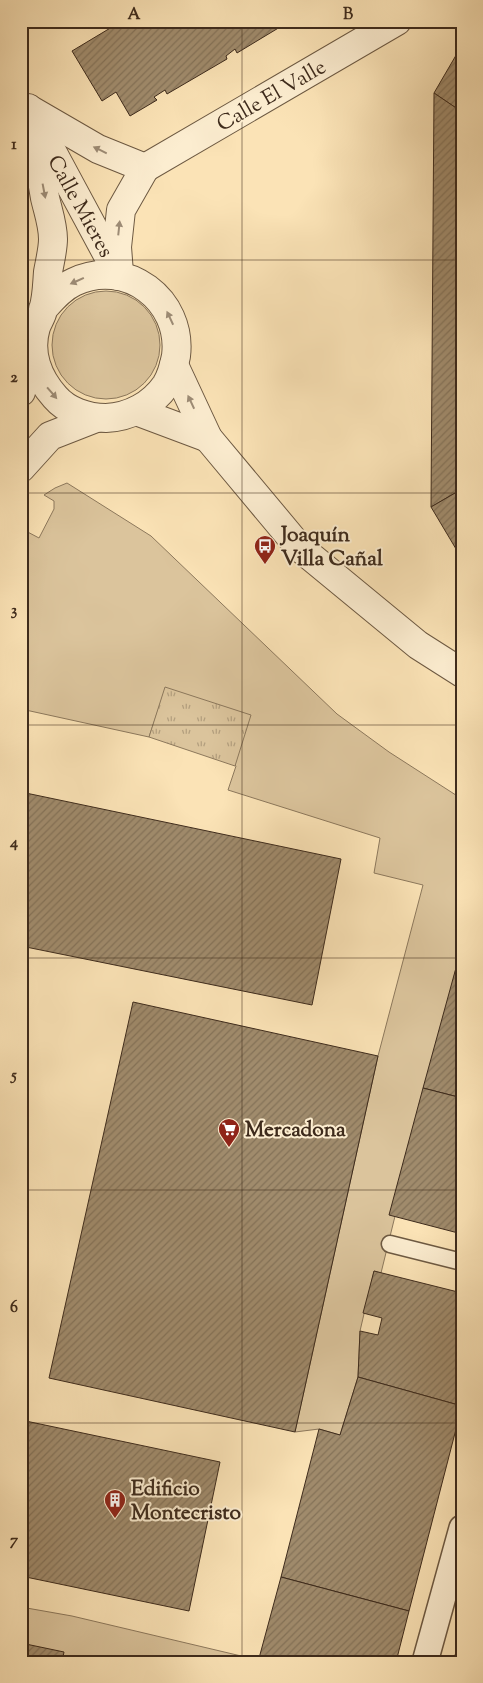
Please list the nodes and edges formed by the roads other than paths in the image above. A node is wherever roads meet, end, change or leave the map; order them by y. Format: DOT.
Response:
graph roads {
  1 [pos="397,21"];
  2 [pos="25,100"];
  3 [pos="145,168"];
  4 [pos="120,276"];
  5 [pos="44,309"];
  6 [pos="33,349"];
  7 [pos="174,365"];
  8 [pos="21,392"];
  9 [pos="136,411"];
  10 [pos="96,418"];
  11 [pos="208,438"];
  12 [pos="21,468"];
  13 [pos="462,673"];
  14 [pos="390,1244"];
  15 [pos="462,1262"];
  16 [pos="462,1528"];
  17 [pos="425,1662"];
  1 -- 3 [label="street, Calle El Valle"];
  3 -- 2 [label="street, one-way"];
  2 -- 4 [label="street, Calle Mieres"];
  2 -- 5 [label="street, Calle Mieres, one-way"];
  4 -- 3 [label="street, one-way"];
  4 -- 5 [label="street, Calle Mieres, one-way"];
  7 -- 4 [label="street, Calle Mieres, one-way"];
  5 -- 6 [label="street, Calle Mieres"];
  6 -- 8 [label="street"];
  6 -- 10 [label="street, Calle Mieres, one-way"];
  7 -- 9 [label="street, Calle Mieres"];
  11 -- 7 [label="street, one-way"];
  9 -- 10 [label="street, Calle Mieres"];
  9 -- 11 [label="street"];
  10 -- 12 [label="street"];
  11 -- 13 [label="street"];
  14 -- 15 [label="lane"];
  16 -- 17 [label="street"];
}
